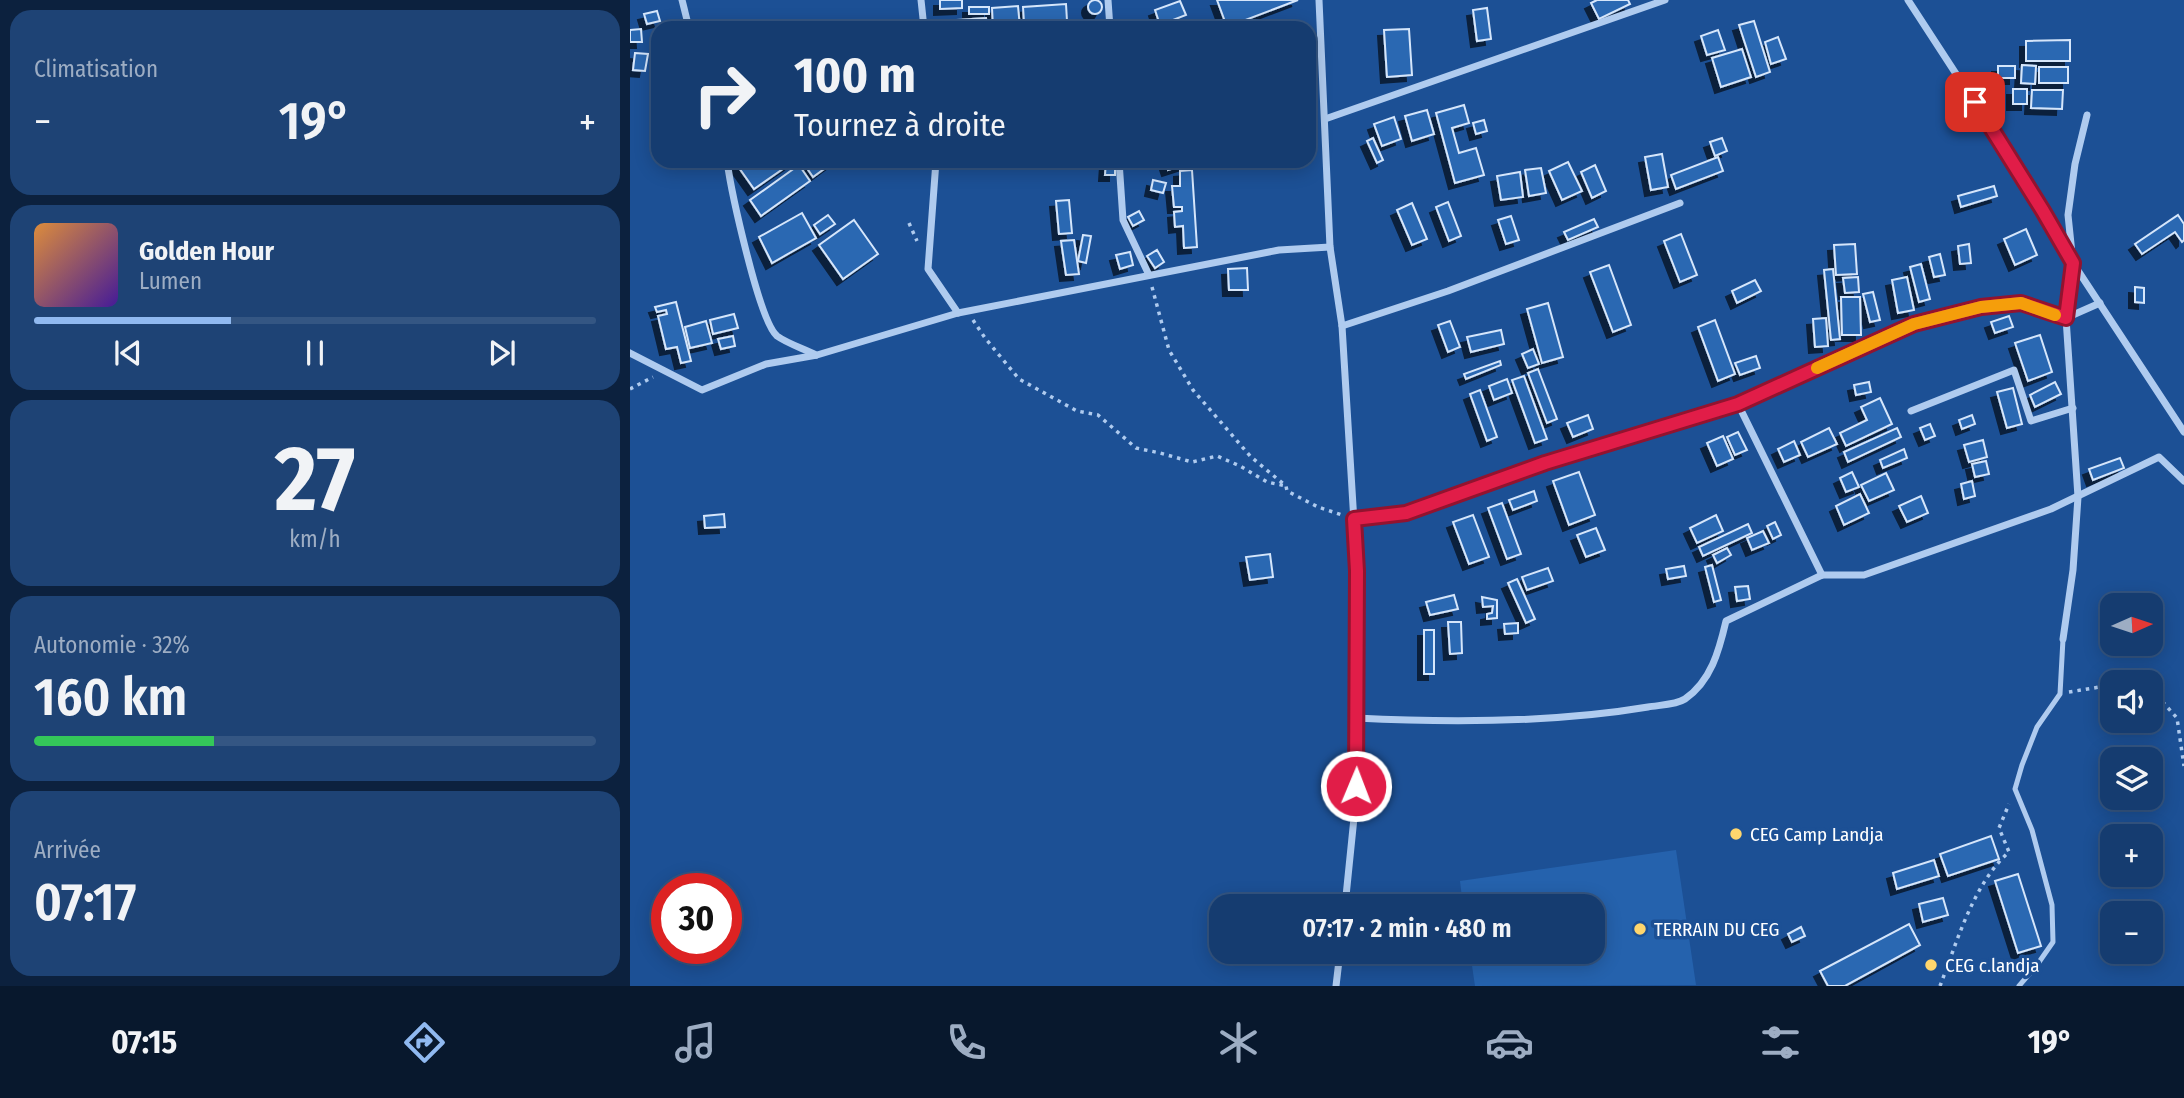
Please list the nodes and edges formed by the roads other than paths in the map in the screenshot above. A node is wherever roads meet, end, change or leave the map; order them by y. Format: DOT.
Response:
graph roads {
  1 [pos="682,0"];
  2 [pos="921,0"];
  3 [pos="1108,0"];
  4 [pos="1319,0"];
  5 [pos="1665,0"];
  6 [pos="1908,0"];
  7 [pos="687,21"];
  8 [pos="923,21"];
  9 [pos="1110,21"];
  10 [pos="2087,115"];
  11 [pos="1325,119"];
  12 [pos="728,168"];
  13 [pos="935,168"];
  14 [pos="1119,168"];
  15 [pos="1680,203"];
  16 [pos="1330,247"];
  17 [pos="2073,263"];
  18 [pos="1149,275"];
  19 [pos="2100,303"];
  20 [pos="962,312"];
  21 [pos="2066,318"];
  22 [pos="1342,326"];
  23 [pos="630,354"];
  24 [pos="817,355"];
  25 [pos="1738,404"];
  26 [pos="2073,408"];
  27 [pos="1911,411"];
  28 [pos="2184,432"];
  29 [pos="2184,481"];
  30 [pos="2078,497"];
  31 [pos="1354,519"];
  32 [pos="1822,575"];
  33 [pos="2063,639"];
  34 [pos="1356,718"];
  35 [pos="1346,894"];
  36 [pos="1339,964"];
  37 [pos="1336,986"];
  38 [pos="2019,986"];
  1 -- 7 [label="street"];
  2 -- 8 [label="street"];
  3 -- 9 [label="street"];
  4 -- 11 [label="street"];
  5 -- 11 [label="street"];
  6 -- 17 [label="street"];
  10 -- 17 [label="street"];
  11 -- 16 [label="street"];
  12 -- 24 [label="street"];
  13 -- 20 [label="street"];
  14 -- 18 [label="street"];
  15 -- 22 [label="street"];
  16 -- 18 [label="street"];
  16 -- 22 [label="street"];
  17 -- 19 [label="street"];
  17 -- 21 [label="street"];
  18 -- 20 [label="street"];
  19 -- 21 [label="street"];
  19 -- 28 [label="street"];
  20 -- 24 [label="street"];
  21 -- 25 [label="street"];
  21 -- 26 [label="street"];
  22 -- 31 [label="street"];
  23 -- 24 [label="street"];
  25 -- 31 [label="street"];
  25 -- 32 [label="street"];
  26 -- 27 [label="street"];
  26 -- 30 [label="street"];
  29 -- 30 [label="street"];
  30 -- 32 [label="street"];
  30 -- 33 [label="street"];
  31 -- 34 [label="street"];
  32 -- 34 [label="street"];
  33 -- 38 [label="lane"];
  34 -- 35 [label="street"];
  36 -- 37 [label="street"];
}
